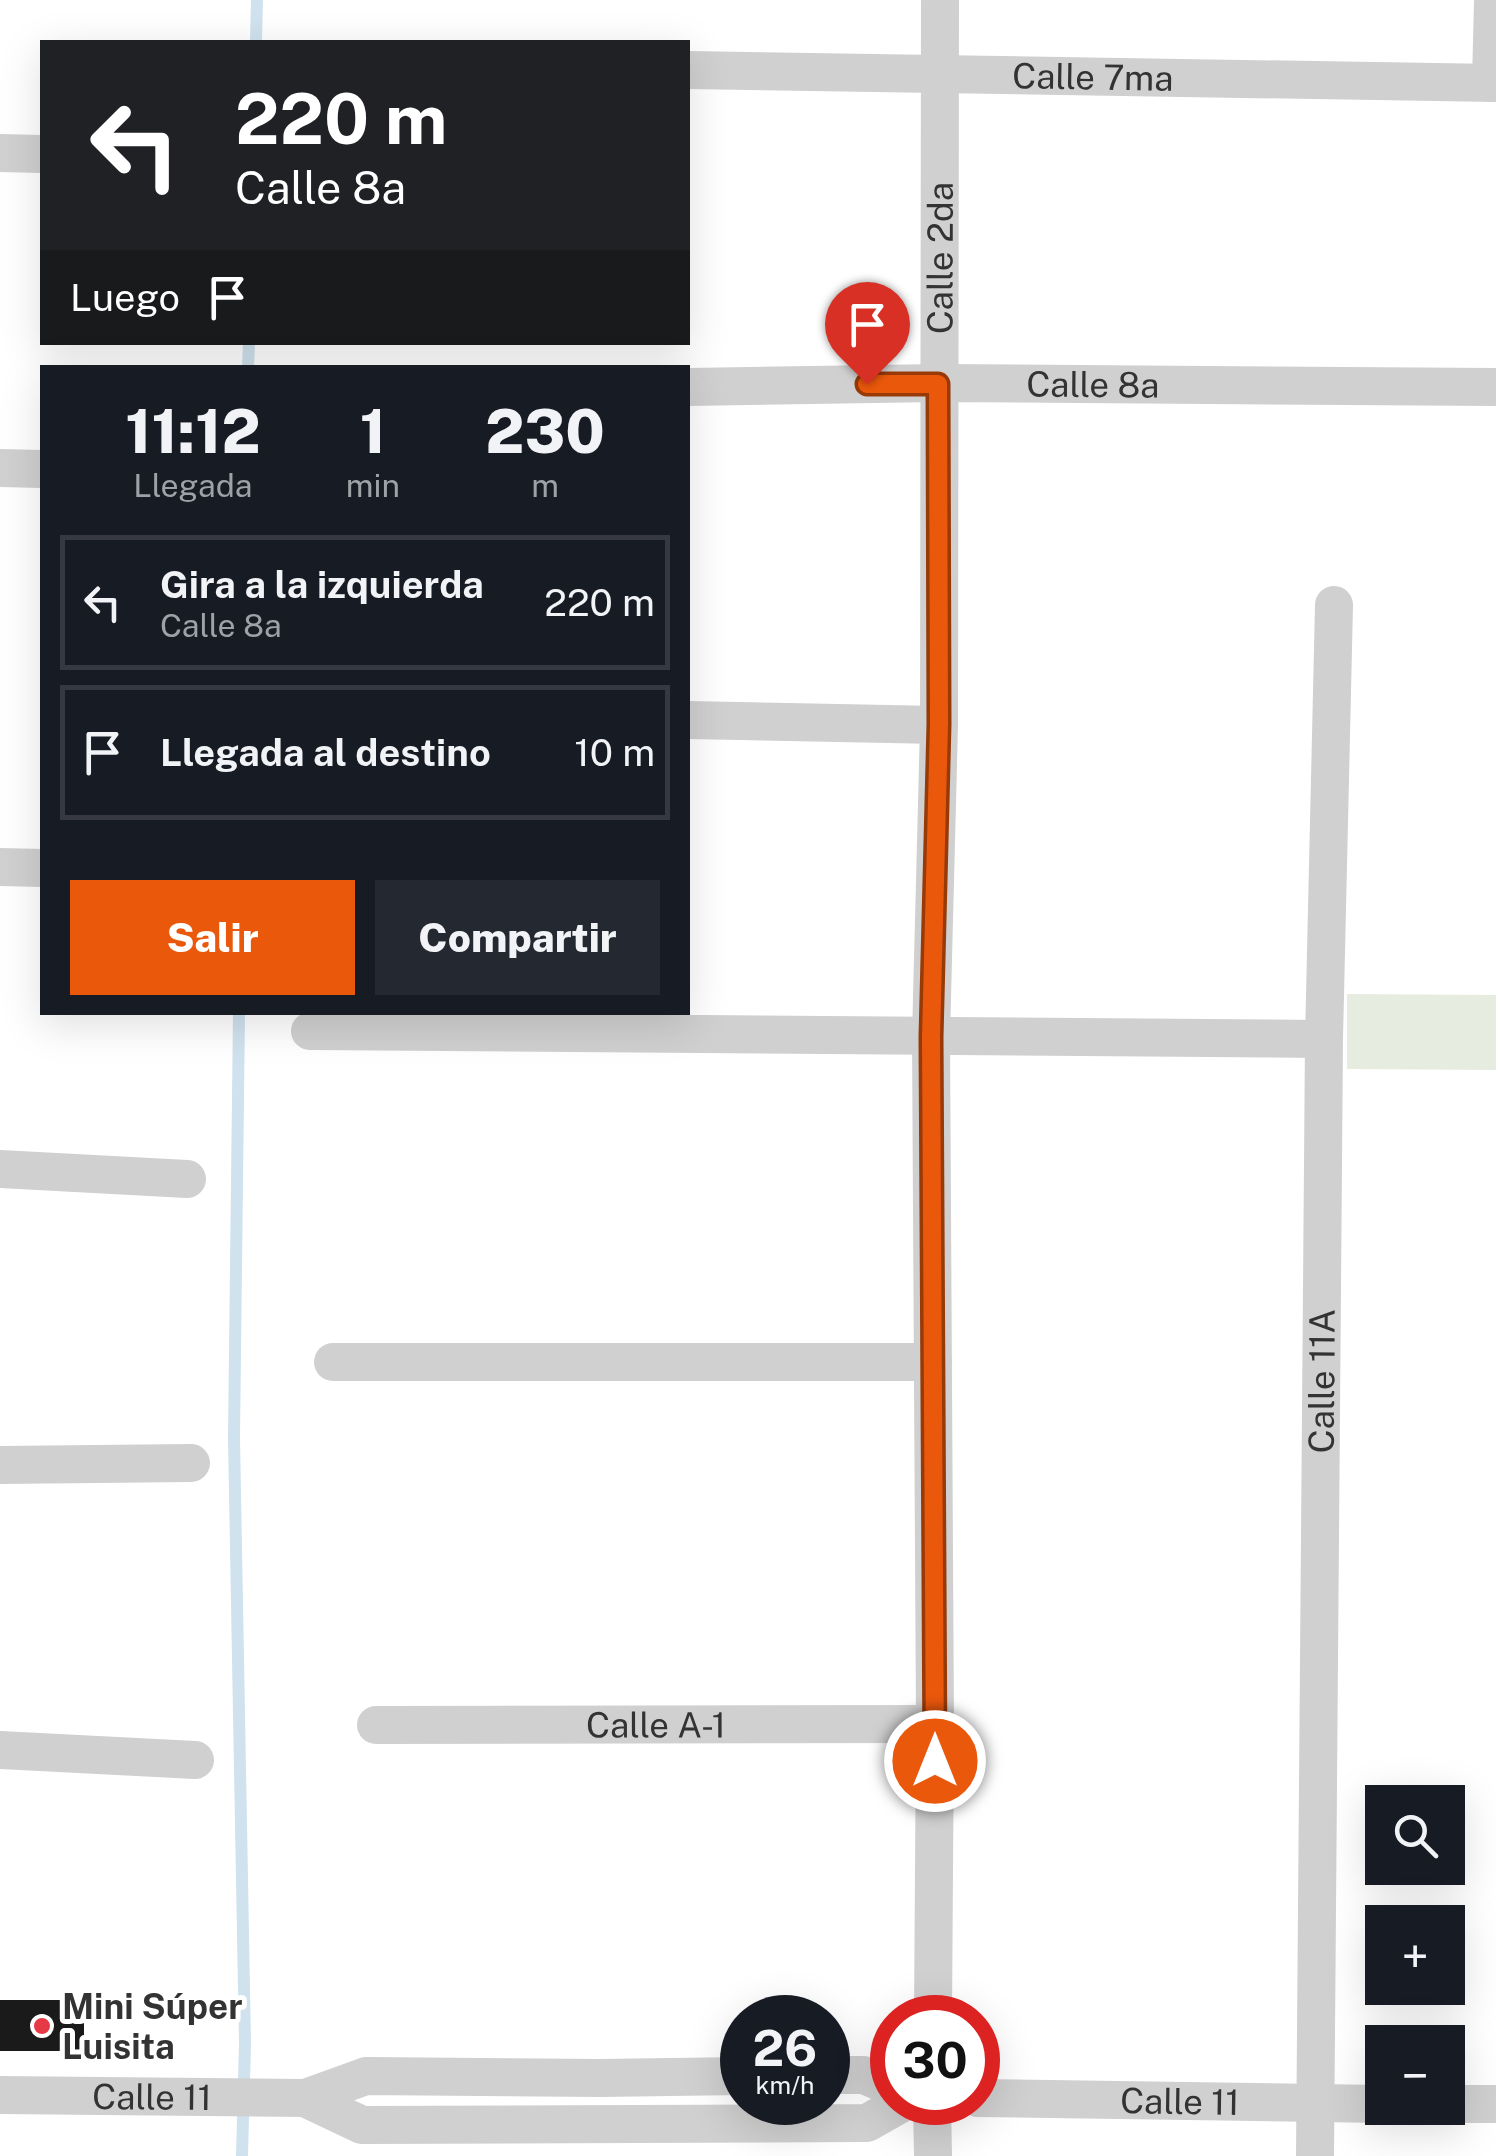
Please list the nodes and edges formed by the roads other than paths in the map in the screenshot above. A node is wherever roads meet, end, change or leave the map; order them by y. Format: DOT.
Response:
graph roads {
  1 [pos="940,0"];
  2 [pos="1493,0"];
  3 [pos="690,70"];
  4 [pos="940,74"];
  5 [pos="1494,83"];
  6 [pos="0,153"];
  7 [pos="40,154"];
  8 [pos="938,384"];
  9 [pos="690,387"];
  10 [pos="1496,387"];
  11 [pos="0,468"];
  12 [pos="40,469"];
  13 [pos="1334,605"];
  14 [pos="690,720"];
  15 [pos="939,724"];
  16 [pos="0,868"];
  17 [pos="40,868"];
  18 [pos="310,1031"];
  19 [pos="931,1037"];
  20 [pos="1324,1039"];
  21 [pos="0,1169"];
  22 [pos="187,1179"];
  23 [pos="333,1362"];
  24 [pos="933,1362"];
  25 [pos="191,1464"];
  26 [pos="0,1465"];
  27 [pos="936,1724"];
  28 [pos="376,1725"];
  29 [pos="0,1750"];
  30 [pos="195,1760"];
  31 [pos="933,1995"];
  32 [pos="720,2076"];
  33 [pos="600,2078"];
  34 [pos="0,2096"];
  35 [pos="288,2098"];
  36 [pos="1000,2098"];
  37 [pos="1316,2104"];
  38 [pos="1365,2104"];
  39 [pos="1465,2104"];
  40 [pos="1496,2104"];
  41 [pos="870,2122"];
  42 [pos="600,2123"];
  43 [pos="932,2125"];
  44 [pos="933,2156"];
  45 [pos="1315,2156"];
  1 -- 4 [label="street, Calle 2da"];
  2 -- 5 [label="street"];
  3 -- 4 [label="street, Calle 7ma"];
  4 -- 5 [label="street, Calle 7ma"];
  4 -- 8 [label="street, Calle 2da"];
  6 -- 7 [label="street"];
  8 -- 9 [label="street, Calle 8a"];
  8 -- 10 [label="street, Calle 8a"];
  8 -- 15 [label="street, Calle 2da"];
  11 -- 12 [label="street"];
  13 -- 20 [label="street, Calle 11A"];
  14 -- 15 [label="street"];
  15 -- 19 [label="street, Calle 2da"];
  16 -- 17 [label="street"];
  18 -- 19 [label="street"];
  19 -- 20 [label="street"];
  19 -- 24 [label="street, Calle 2da"];
  20 -- 37 [label="street, Calle 11A"];
  21 -- 22 [label="street"];
  23 -- 24 [label="street"];
  24 -- 27 [label="street, Calle 2da"];
  25 -- 26 [label="street"];
  27 -- 28 [label="street, Calle A-1"];
  27 -- 31 [label="street, Calle 2da"];
  29 -- 30 [label="street"];
  32 -- 33 [label="street, Calle 11"];
  33 -- 35 [label="street, Calle 11"];
  33 -- 42 [label="street"];
  34 -- 35 [label="street, Calle 11"];
  35 -- 42 [label="street, Calle 11"];
  36 -- 37 [label="street, Calle 11"];
  37 -- 38 [label="street, Calle 11"];
  37 -- 45 [label="street, Calle 11A"];
  39 -- 40 [label="street"];
  41 -- 42 [label="street, Calle 11"];
  43 -- 44 [label="street"];
}
